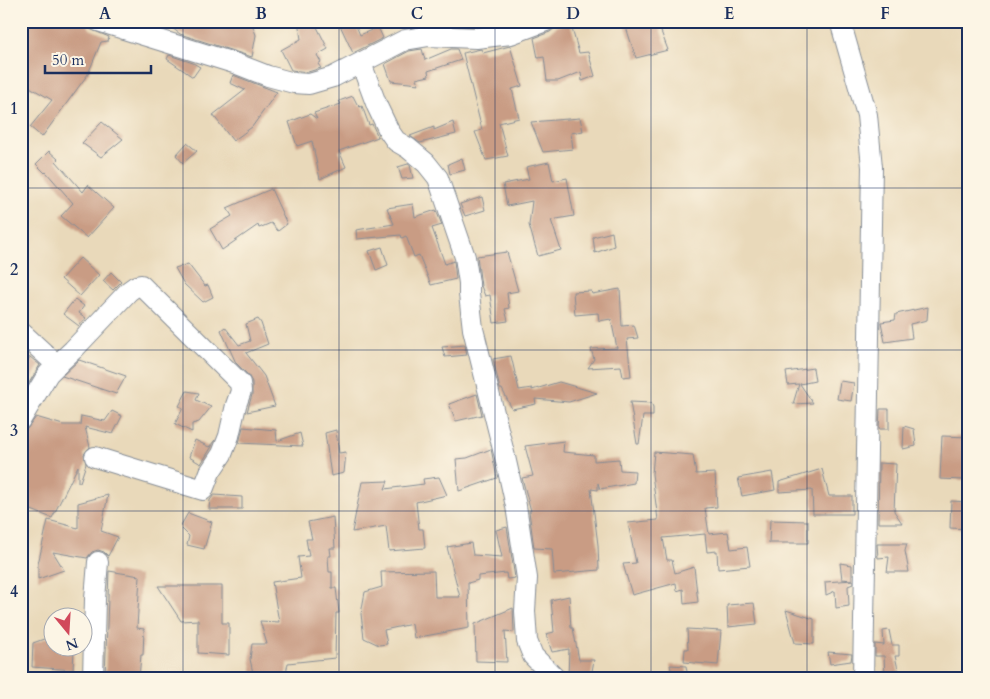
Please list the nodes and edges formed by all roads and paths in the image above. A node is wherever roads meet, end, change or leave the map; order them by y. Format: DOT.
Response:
graph roads {
  1 [pos="98,21"];
  2 [pos="545,21"];
  3 [pos="840,21"];
  4 [pos="361,63"];
  5 [pos="21,332"];
  6 [pos="57,365"];
  7 [pos="21,419"];
  8 [pos="95,457"];
  9 [pos="98,562"];
  10 [pos="93,678"];
  11 [pos="555,678"];
  12 [pos="863,678"];
  1 -- 4 [label="street"];
  2 -- 4 [label="street"];
  3 -- 12 [label="street"];
  4 -- 11 [label="street"];
  5 -- 6 [label="street"];
  6 -- 7 [label="street"];
  6 -- 8 [label="street"];
  9 -- 10 [label="street"];
}
